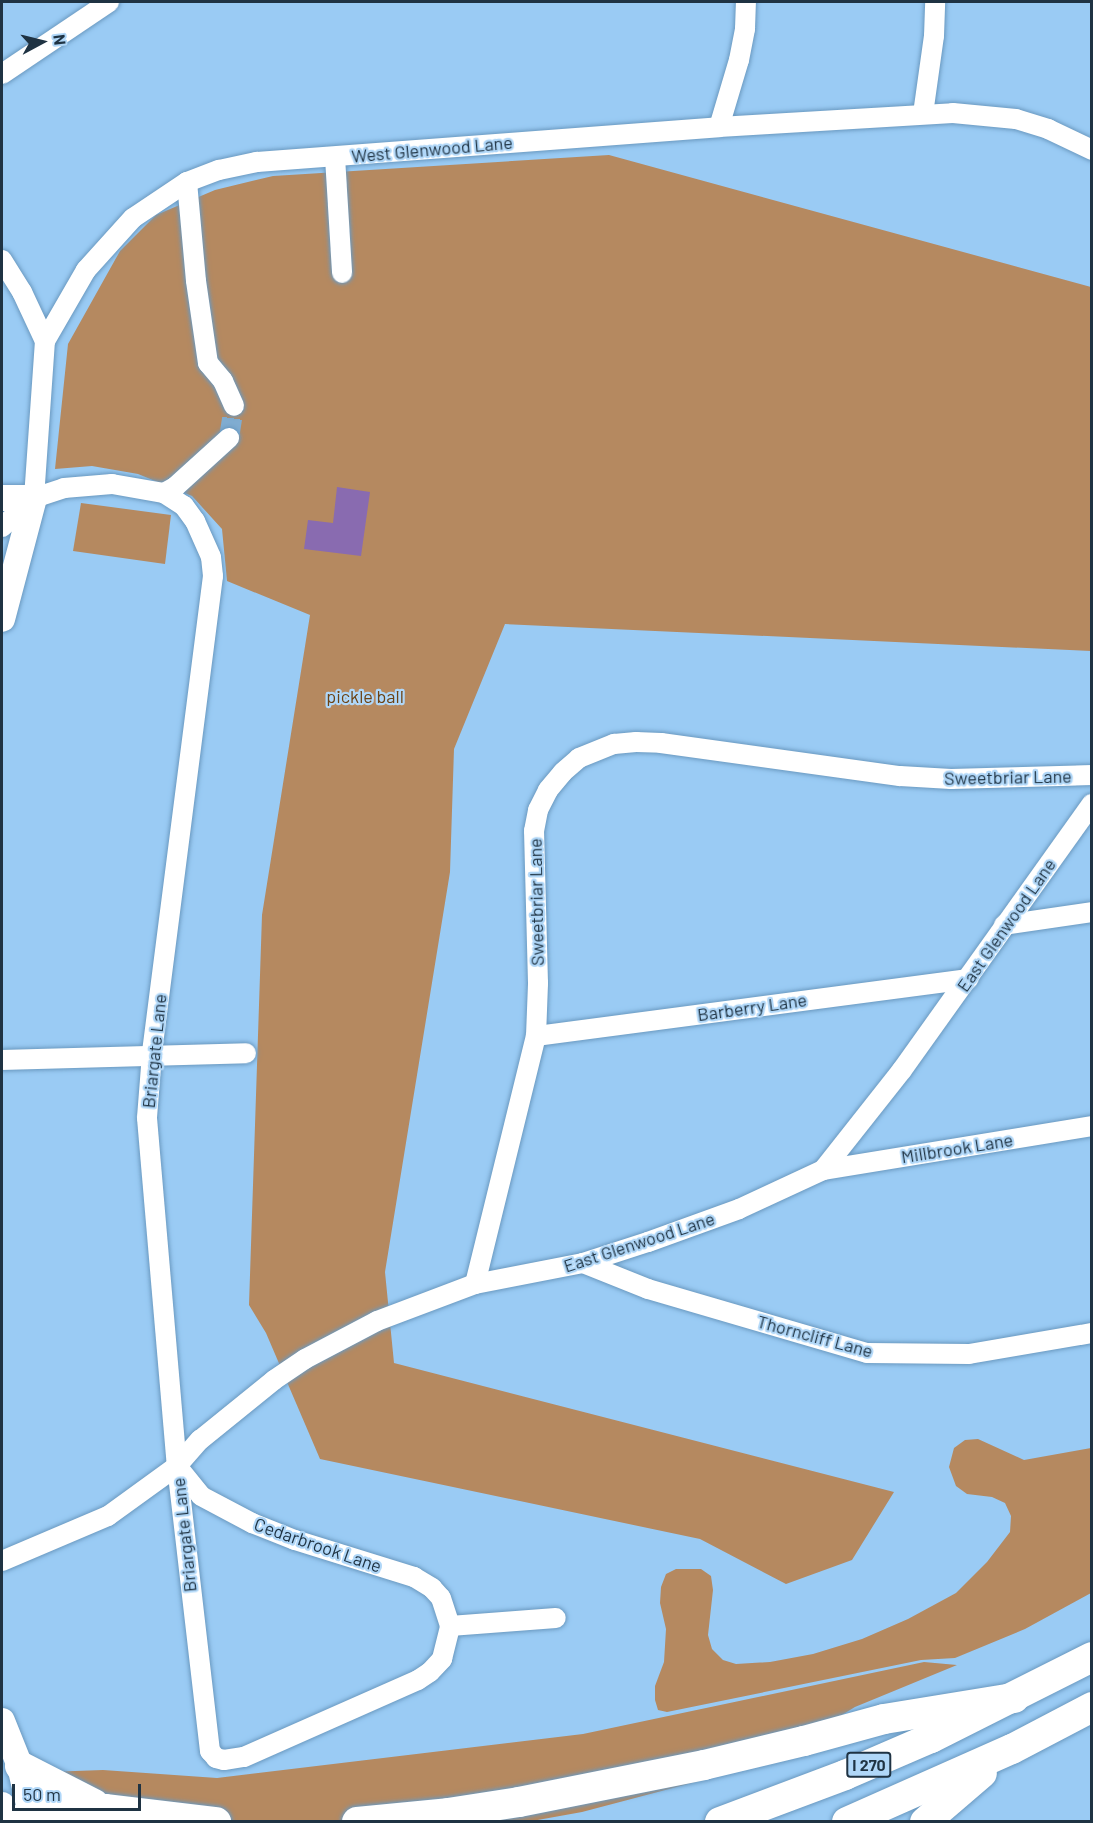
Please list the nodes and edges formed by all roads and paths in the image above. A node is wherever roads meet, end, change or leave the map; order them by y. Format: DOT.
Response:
graph roads {
  1 [pos="746,2"];
  2 [pos="935,2"];
  3 [pos="96,5"];
  4 [pos="2,74"];
  5 [pos="923,114"];
  6 [pos="719,126"];
  7 [pos="1092,150"];
  8 [pos="334,157"];
  9 [pos="187,182"];
  10 [pos="2,260"];
  11 [pos="342,273"];
  12 [pos="45,341"];
  13 [pos="234,406"];
  14 [pos="229,438"];
  15 [pos="164,493"];
  16 [pos="2,498"];
  17 [pos="34,498"];
  18 [pos="2,527"];
  19 [pos="2,619"];
  20 [pos="1092,775"];
  21 [pos="1092,804"];
  22 [pos="1092,912"];
  23 [pos="1004,926"];
  24 [pos="968,979"];
  25 [pos="536,1036"];
  26 [pos="246,1053"];
  27 [pos="152,1054"];
  28 [pos="2,1060"];
  29 [pos="1092,1126"];
  30 [pos="823,1170"];
  31 [pos="583,1263"];
  32 [pos="475,1284"];
  33 [pos="1092,1333"];
  34 [pos="177,1466"];
  35 [pos="2,1561"];
  36 [pos="556,1618"];
  37 [pos="450,1626"];
  38 [pos="1092,1657"];
  39 [pos="1014,1698"];
  40 [pos="1092,1707"];
  41 [pos="2,1720"];
  42 [pos="1012,1749"];
  43 [pos="20,1766"];
  44 [pos="2,1804"];
  45 [pos="105,1809"];
  46 [pos="22,1819"];
  47 [pos="216,1821"];
  48 [pos="357,1821"];
  49 [pos="720,1821"];
  50 [pos="847,1821"];
  51 [pos="925,1821"];
  1 -- 6 [label="street"];
  2 -- 5 [label="street"];
  3 -- 4 [label="street"];
  5 -- 6 [label="street, West Glenwood Lane"];
  5 -- 7 [label="street, West Glenwood Lane"];
  6 -- 8 [label="street, West Glenwood Lane"];
  8 -- 9 [label="street, West Glenwood Lane"];
  8 -- 11 [label="street"];
  9 -- 12 [label="street, West Glenwood Lane"];
  9 -- 13 [label="street"];
  10 -- 12 [label="street"];
  12 -- 17 [label="street, West Glenwood Lane"];
  14 -- 15 [label="street"];
  15 -- 17 [label="street, Briargate Lane"];
  15 -- 27 [label="street, Briargate Lane"];
  16 -- 17 [label="main road"];
  17 -- 18 [label="street"];
  17 -- 19 [label="main road"];
  20 -- 25 [label="street, Sweetbriar Lane"];
  21 -- 23 [label="street, East Glenwood Lane"];
  22 -- 23 [label="street"];
  23 -- 24 [label="street, East Glenwood Lane"];
  24 -- 25 [label="street, Barberry Lane"];
  24 -- 30 [label="street, East Glenwood Lane"];
  25 -- 32 [label="street, Sweetbriar Lane"];
  26 -- 27 [label="street"];
  27 -- 28 [label="street"];
  27 -- 34 [label="street, Briargate Lane"];
  29 -- 30 [label="street, Millbrook Lane"];
  30 -- 31 [label="street, East Glenwood Lane"];
  31 -- 32 [label="street, East Glenwood Lane"];
  31 -- 33 [label="street, Thorncliff Lane"];
  32 -- 34 [label="street, East Glenwood Lane"];
  34 -- 35 [label="street, East Glenwood Lane"];
  34 -- 37 [label="street, Cedarbrook Lane"];
  34 -- 37 [label="street, Briargate Lane"];
  36 -- 37 [label="street"];
  38 -- 39 [label="highway, I 270"];
  39 -- 48 [label="highway"];
  39 -- 49 [label="highway, I 270"];
  40 -- 42 [label="highway, I 270"];
  41 -- 43 [label="main road"];
  42 -- 50 [label="highway, I 270"];
  42 -- 51 [label="highway"];
  43 -- 45 [label="highway"];
  43 -- 46 [label="main road"];
  44 -- 46 [label="main road"];
  45 -- 46 [label="highway"];
  45 -- 47 [label="highway"];
}
